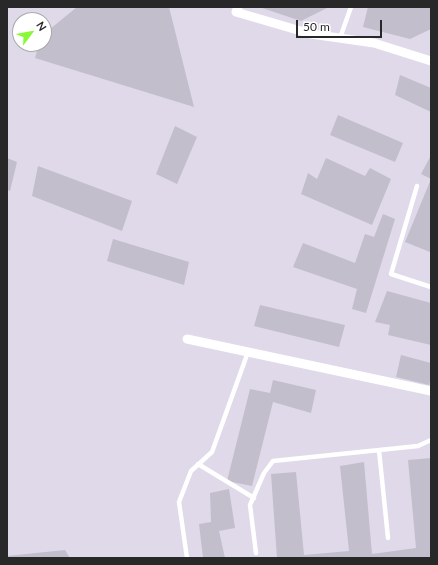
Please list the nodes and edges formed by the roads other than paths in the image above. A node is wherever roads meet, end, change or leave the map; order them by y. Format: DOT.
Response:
graph roads {
  1 [pos="238,7"];
  2 [pos="350,7"];
  3 [pos="340,38"];
  4 [pos="431,62"];
  5 [pos="417,186"];
  6 [pos="431,287"];
  7 [pos="187,339"];
  8 [pos="248,352"];
  9 [pos="431,391"];
  10 [pos="431,440"];
  11 [pos="379,450"];
  12 [pos="198,464"];
  13 [pos="254,498"];
  14 [pos="388,538"];
  15 [pos="256,553"];
  16 [pos="187,558"];
  1 -- 3 [label="street"];
  2 -- 3 [label="lane"];
  3 -- 4 [label="street"];
  5 -- 6 [label="lane"];
  7 -- 8 [label="street"];
  8 -- 9 [label="street"];
  8 -- 12 [label="lane"];
  10 -- 11 [label="lane"];
  11 -- 13 [label="lane"];
  11 -- 14 [label="lane"];
  12 -- 13 [label="lane"];
  12 -- 16 [label="lane"];
  13 -- 15 [label="lane"];
}
